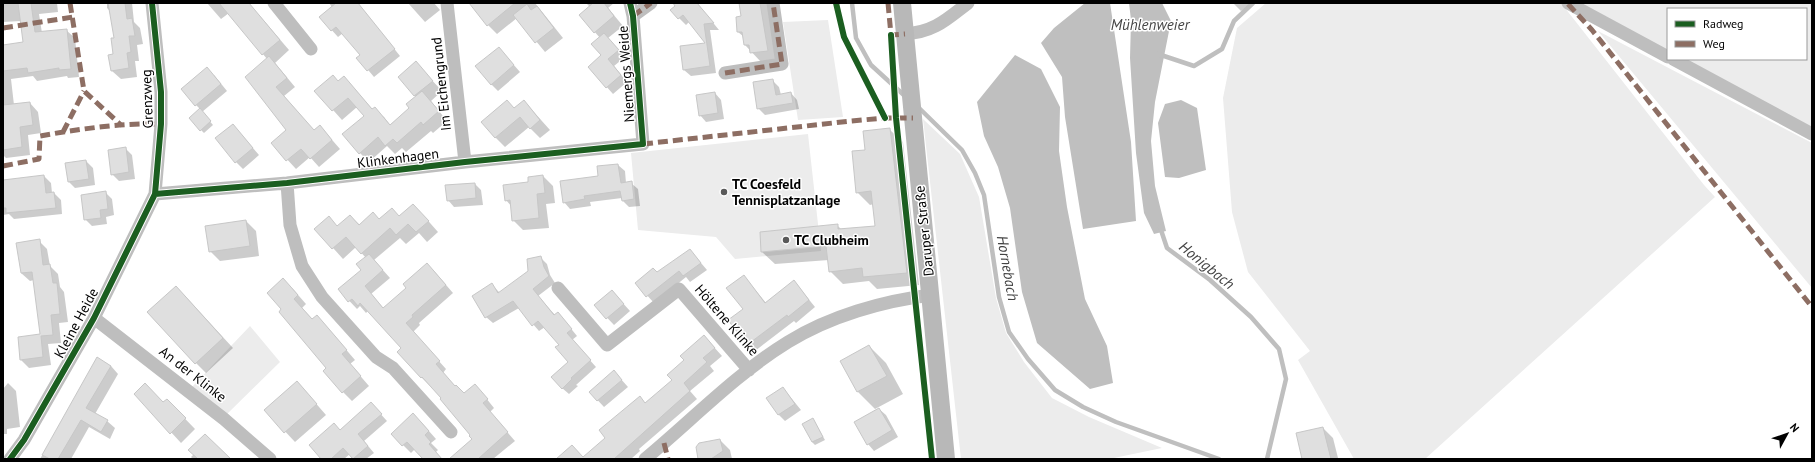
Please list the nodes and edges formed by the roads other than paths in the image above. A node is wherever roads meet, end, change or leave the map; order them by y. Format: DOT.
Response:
graph roads {
  1 [pos="152,3"];
  2 [pos="274,3"];
  3 [pos="447,3"];
  4 [pos="630,3"];
  5 [pos="651,3"];
  6 [pos="773,3"];
  7 [pos="902,3"];
  8 [pos="968,3"];
  9 [pos="1568,3"];
  10 [pos="633,16"];
  11 [pos="905,34"];
  12 [pos="311,49"];
  13 [pos="1667,56"];
  14 [pos="1674,60"];
  15 [pos="725,74"];
  16 [pos="1812,134"];
  17 [pos="643,144"];
  18 [pos="465,162"];
  19 [pos="287,183"];
  20 [pos="155,194"];
  21 [pos="558,288"];
  22 [pos="931,295"];
  23 [pos="94,318"];
  24 [pos="749,370"];
  25 [pos="451,432"];
  26 [pos="10,459"];
  27 [pos="270,459"];
  28 [pos="645,459"];
  29 [pos="946,459"];
  1 -- 20 [label="street, Grenzweg"];
  2 -- 12 [label="street"];
  3 -- 18 [label="street, Im Eichengrund"];
  4 -- 10 [label="street, Niemergs Weide"];
  5 -- 10 [label="street"];
  6 -- 15 [label="street"];
  7 -- 11 [label="street, Daruper Straße"];
  8 -- 11 [label="street"];
  9 -- 13 [label="street"];
  10 -- 17 [label="street, Niemergs Weide"];
  11 -- 22 [label="street, Daruper Straße"];
  14 -- 16 [label="street"];
  17 -- 18 [label="street, Klinkenhagen"];
  18 -- 19 [label="street, Klinkenhagen"];
  19 -- 20 [label="street, Klinkenhagen"];
  19 -- 25 [label="street"];
  20 -- 23 [label="street, Kleine Heide"];
  21 -- 24 [label="street, Höltene Klinke"];
  22 -- 24 [label="street, Höltene Klinke"];
  22 -- 29 [label="street, Daruper Straße"];
  23 -- 26 [label="street, Kleine Heide"];
  23 -- 27 [label="street, An der Klinke"];
  24 -- 28 [label="street, Höltene Klinke"];
}
